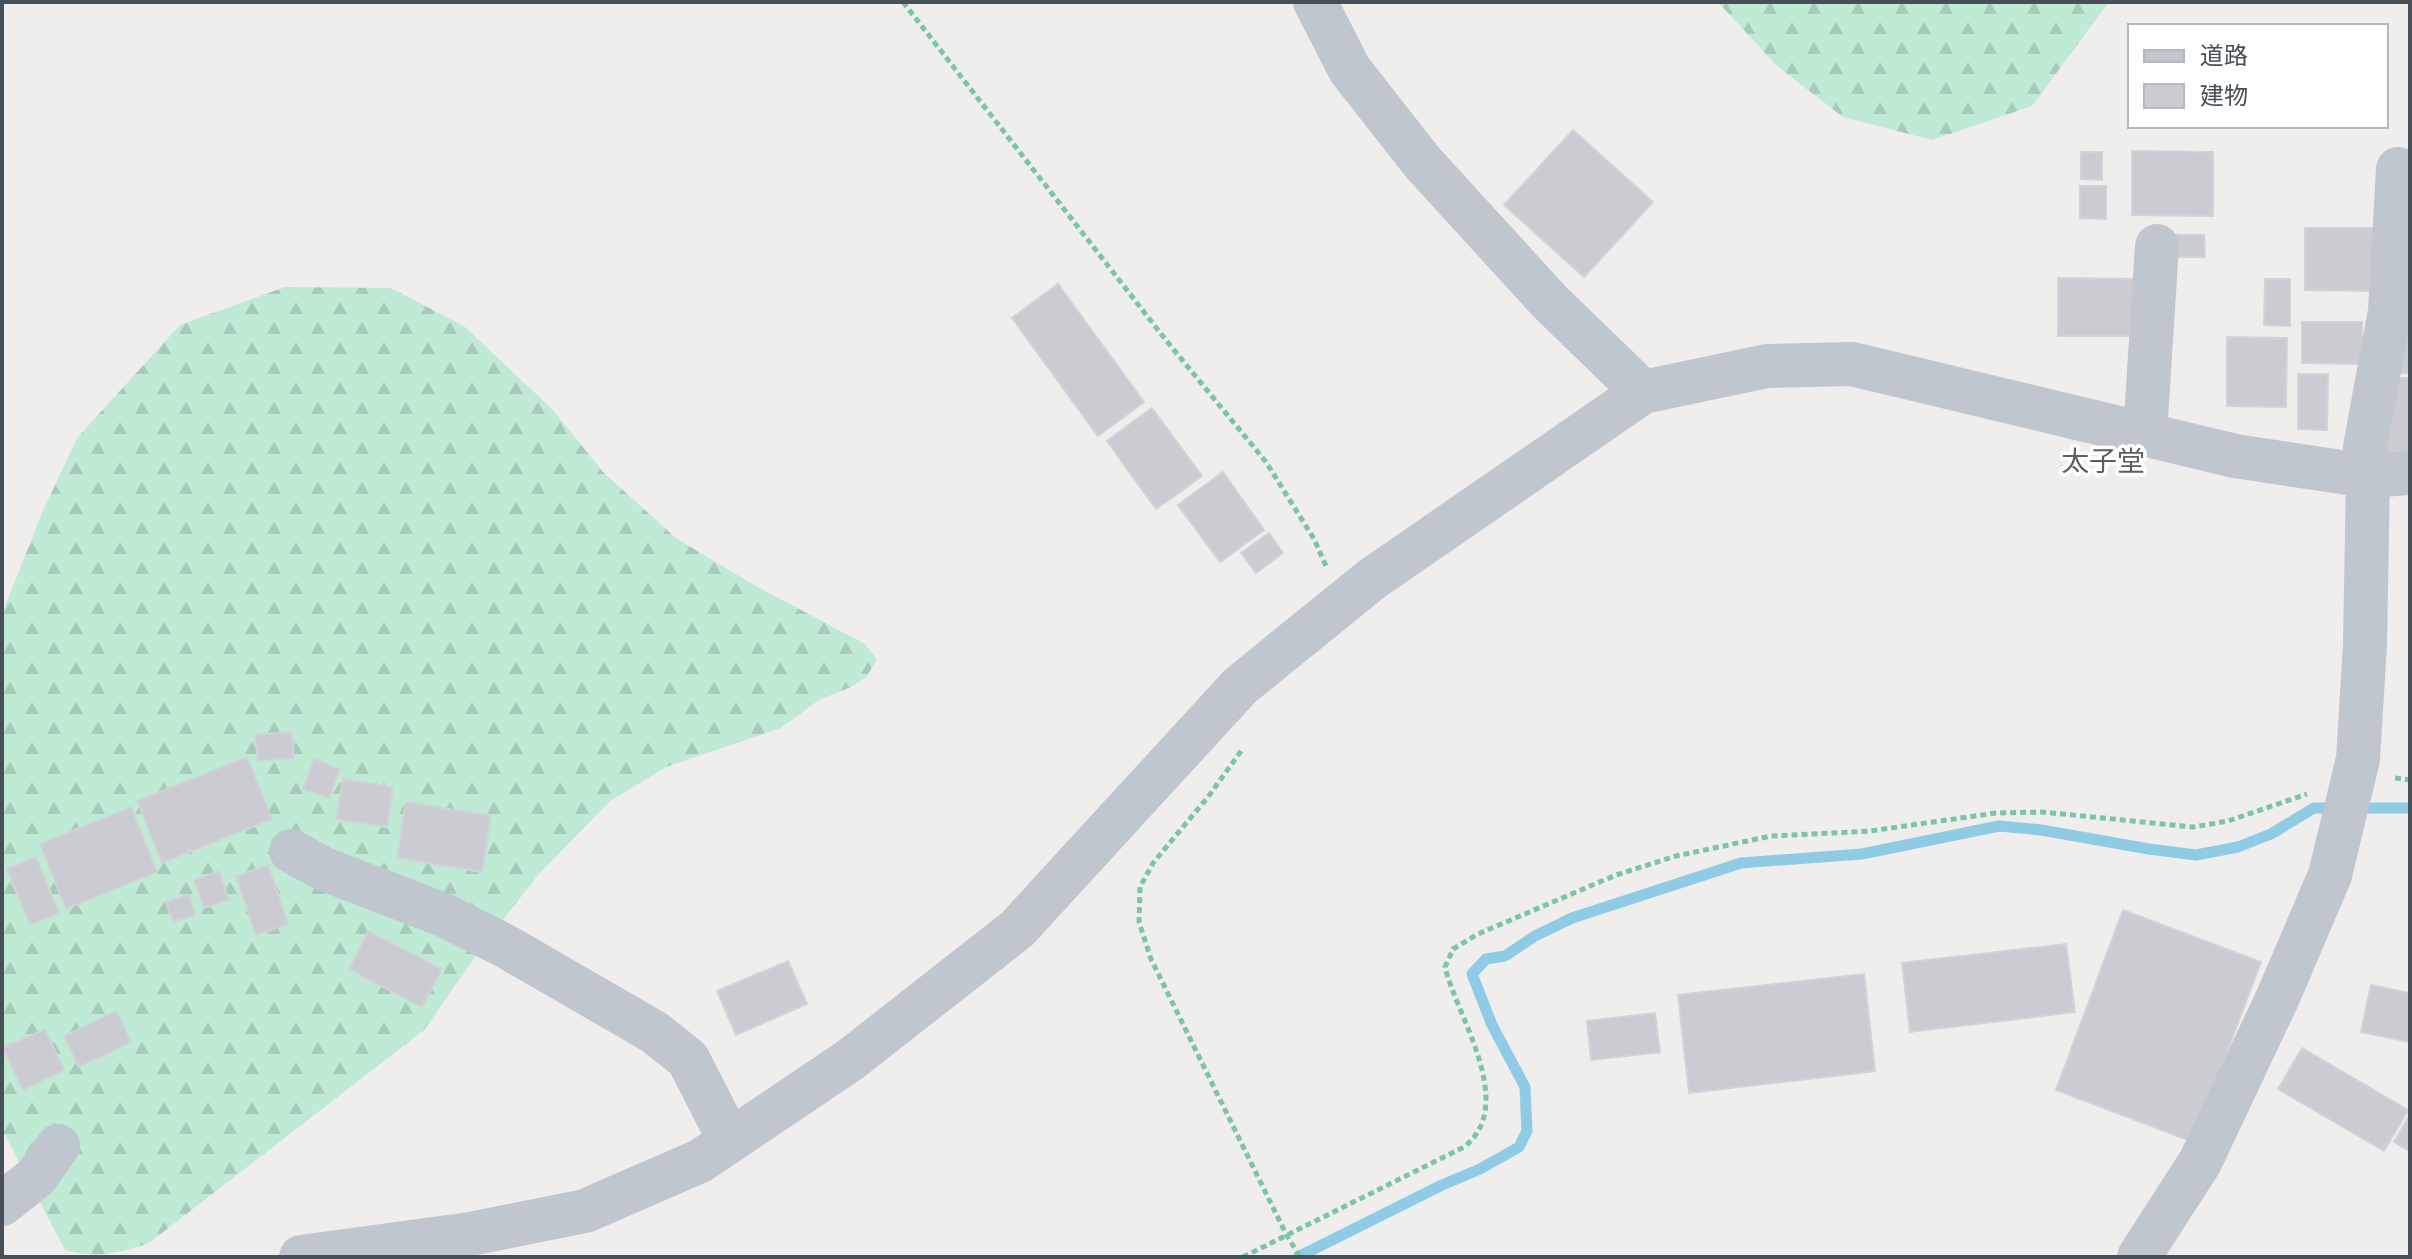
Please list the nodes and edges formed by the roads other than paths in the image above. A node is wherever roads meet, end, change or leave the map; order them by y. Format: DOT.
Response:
graph roads {
  1 [pos="1315,2"];
  2 [pos="2398,169"];
  3 [pos="2157,246"];
  4 [pos="1643,392"];
  5 [pos="2145,434"];
  6 [pos="2389,475"];
  7 [pos="291,851"];
  8 [pos="730,1141"];
  9 [pos="58,1146"];
  10 [pos="2,1204"];
  11 [pos="301,1257"];
  12 [pos="2139,1257"];
  1 -- 4 [label="street"];
  2 -- 6 [label="street"];
  3 -- 5 [label="street"];
  4 -- 5 [label="street"];
  4 -- 8 [label="street"];
  5 -- 6 [label="street"];
  6 -- 12 [label="street"];
  7 -- 8 [label="street"];
  8 -- 11 [label="street"];
  9 -- 10 [label="street"];
}
